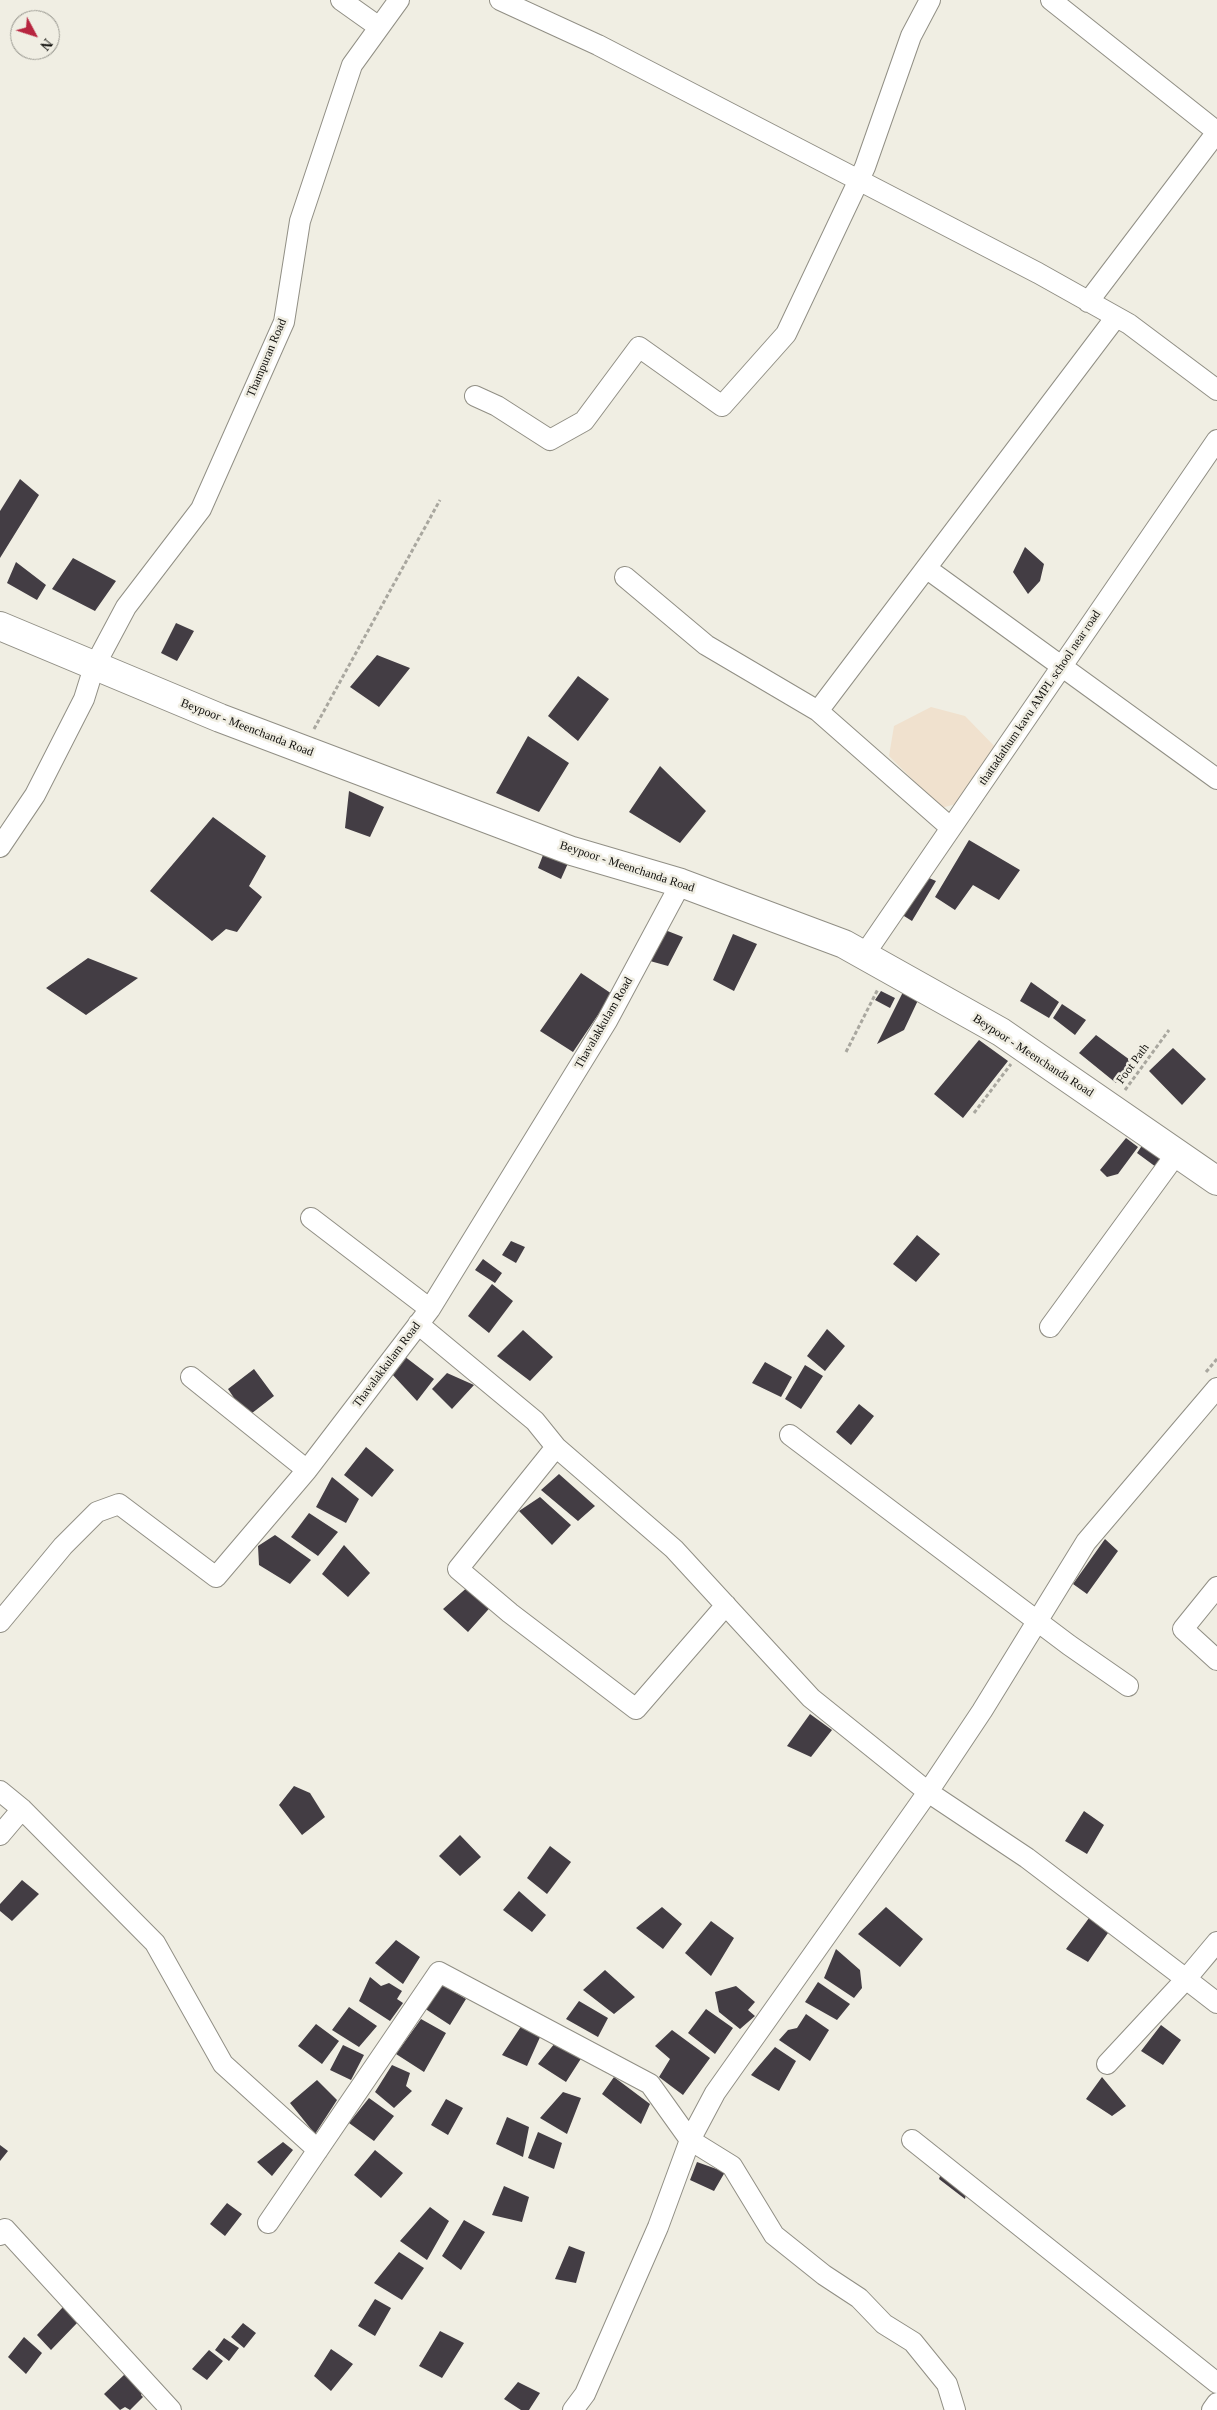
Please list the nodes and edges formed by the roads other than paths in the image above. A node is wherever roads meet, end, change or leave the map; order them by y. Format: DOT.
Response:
graph roads {
  1 [pos="342,0"];
  2 [pos="399,0"];
  3 [pos="500,0"];
  4 [pos="930,0"];
  5 [pos="1051,0"];
  6 [pos="379,27"];
  7 [pos="1216,131"];
  8 [pos="859,180"];
  9 [pos="1088,302"];
  10 [pos="1116,317"];
  11 [pos="1217,390"];
  12 [pos="475,396"];
  13 [pos="1217,440"];
  14 [pos="926,568"];
  15 [pos="625,577"];
  16 [pos="0,626"];
  17 [pos="94,667"];
  18 [pos="1062,667"];
  19 [pos="818,711"];
  20 [pos="1217,779"];
  21 [pos="951,828"];
  22 [pos="0,847"];
  23 [pos="680,883"];
  24 [pos="864,955"];
  25 [pos="1177,1153"];
  26 [pos="1217,1181"];
  27 [pos="311,1218"];
  28 [pos="424,1317"];
  29 [pos="1050,1327"];
  30 [pos="191,1377"];
  31 [pos="1217,1388"];
  32 [pos="790,1435"];
  33 [pos="556,1447"];
  34 [pos="307,1470"];
  35 [pos="1217,1587"];
  36 [pos="726,1605"];
  37 [pos="1037,1621"];
  38 [pos="0,1622"];
  39 [pos="1217,1660"];
  40 [pos="1128,1686"];
  41 [pos="0,1791"];
  42 [pos="928,1792"];
  43 [pos="22,1810"];
  44 [pos="0,1836"];
  45 [pos="1217,1942"];
  46 [pos="1186,1979"];
  47 [pos="1217,2003"];
  48 [pos="1107,2064"];
  49 [pos="690,2140"];
  50 [pos="912,2140"];
  51 [pos="318,2150"];
  52 [pos="268,2223"];
  53 [pos="0,2235"];
  54 [pos="1217,2383"];
  55 [pos="1217,2403"];
  56 [pos="171,2410"];
  57 [pos="573,2410"];
  58 [pos="954,2410"];
  59 [pos="1212,2410"];
  1 -- 6 [label="street"];
  2 -- 6 [label="street, Thampuran Road"];
  3 -- 8 [label="street"];
  4 -- 8 [label="street"];
  5 -- 7 [label="street"];
  6 -- 17 [label="street, Thampuran Road"];
  7 -- 9 [label="street"];
  8 -- 9 [label="street"];
  8 -- 12 [label="street"];
  9 -- 10 [label="street"];
  10 -- 11 [label="street"];
  10 -- 14 [label="street"];
  13 -- 18 [label="street, thattadathum kavu AMPL school near road"];
  14 -- 18 [label="street"];
  14 -- 19 [label="street"];
  15 -- 19 [label="street"];
  16 -- 17 [label="main road, Beypoor - Meenchanda Road"];
  17 -- 22 [label="street, Thampuran Road"];
  17 -- 23 [label="main road, Beypoor - Meenchanda Road"];
  18 -- 20 [label="street"];
  18 -- 21 [label="street, thattadathum kavu AMPL school near road"];
  19 -- 21 [label="street"];
  21 -- 24 [label="street, thattadathum kavu AMPL school near road"];
  23 -- 24 [label="main road, Beypoor - Meenchanda Road"];
  23 -- 28 [label="street, Thavalakkulam Road"];
  24 -- 25 [label="main road, Beypoor - Meenchanda Road"];
  25 -- 26 [label="main road, Beypoor - Meenchanda Road"];
  25 -- 29 [label="street"];
  27 -- 28 [label="street"];
  28 -- 33 [label="street"];
  28 -- 34 [label="street, Thavalakkulam Road"];
  30 -- 34 [label="street"];
  31 -- 37 [label="street"];
  32 -- 37 [label="street"];
  33 -- 36 [label="street"];
  33 -- 36 [label="street"];
  34 -- 38 [label="street, Thavalakkulam Road"];
  35 -- 39 [label="street"];
  36 -- 42 [label="street"];
  37 -- 40 [label="street"];
  37 -- 42 [label="street"];
  41 -- 43 [label="street"];
  42 -- 46 [label="street"];
  42 -- 49 [label="street"];
  43 -- 44 [label="street"];
  43 -- 51 [label="street"];
  45 -- 46 [label="street"];
  46 -- 47 [label="street"];
  46 -- 48 [label="street"];
  49 -- 51 [label="street"];
  49 -- 57 [label="street"];
  49 -- 58 [label="street"];
  50 -- 54 [label="street"];
  51 -- 52 [label="street"];
  53 -- 56 [label="street"];
  55 -- 59 [label="street"];
}
